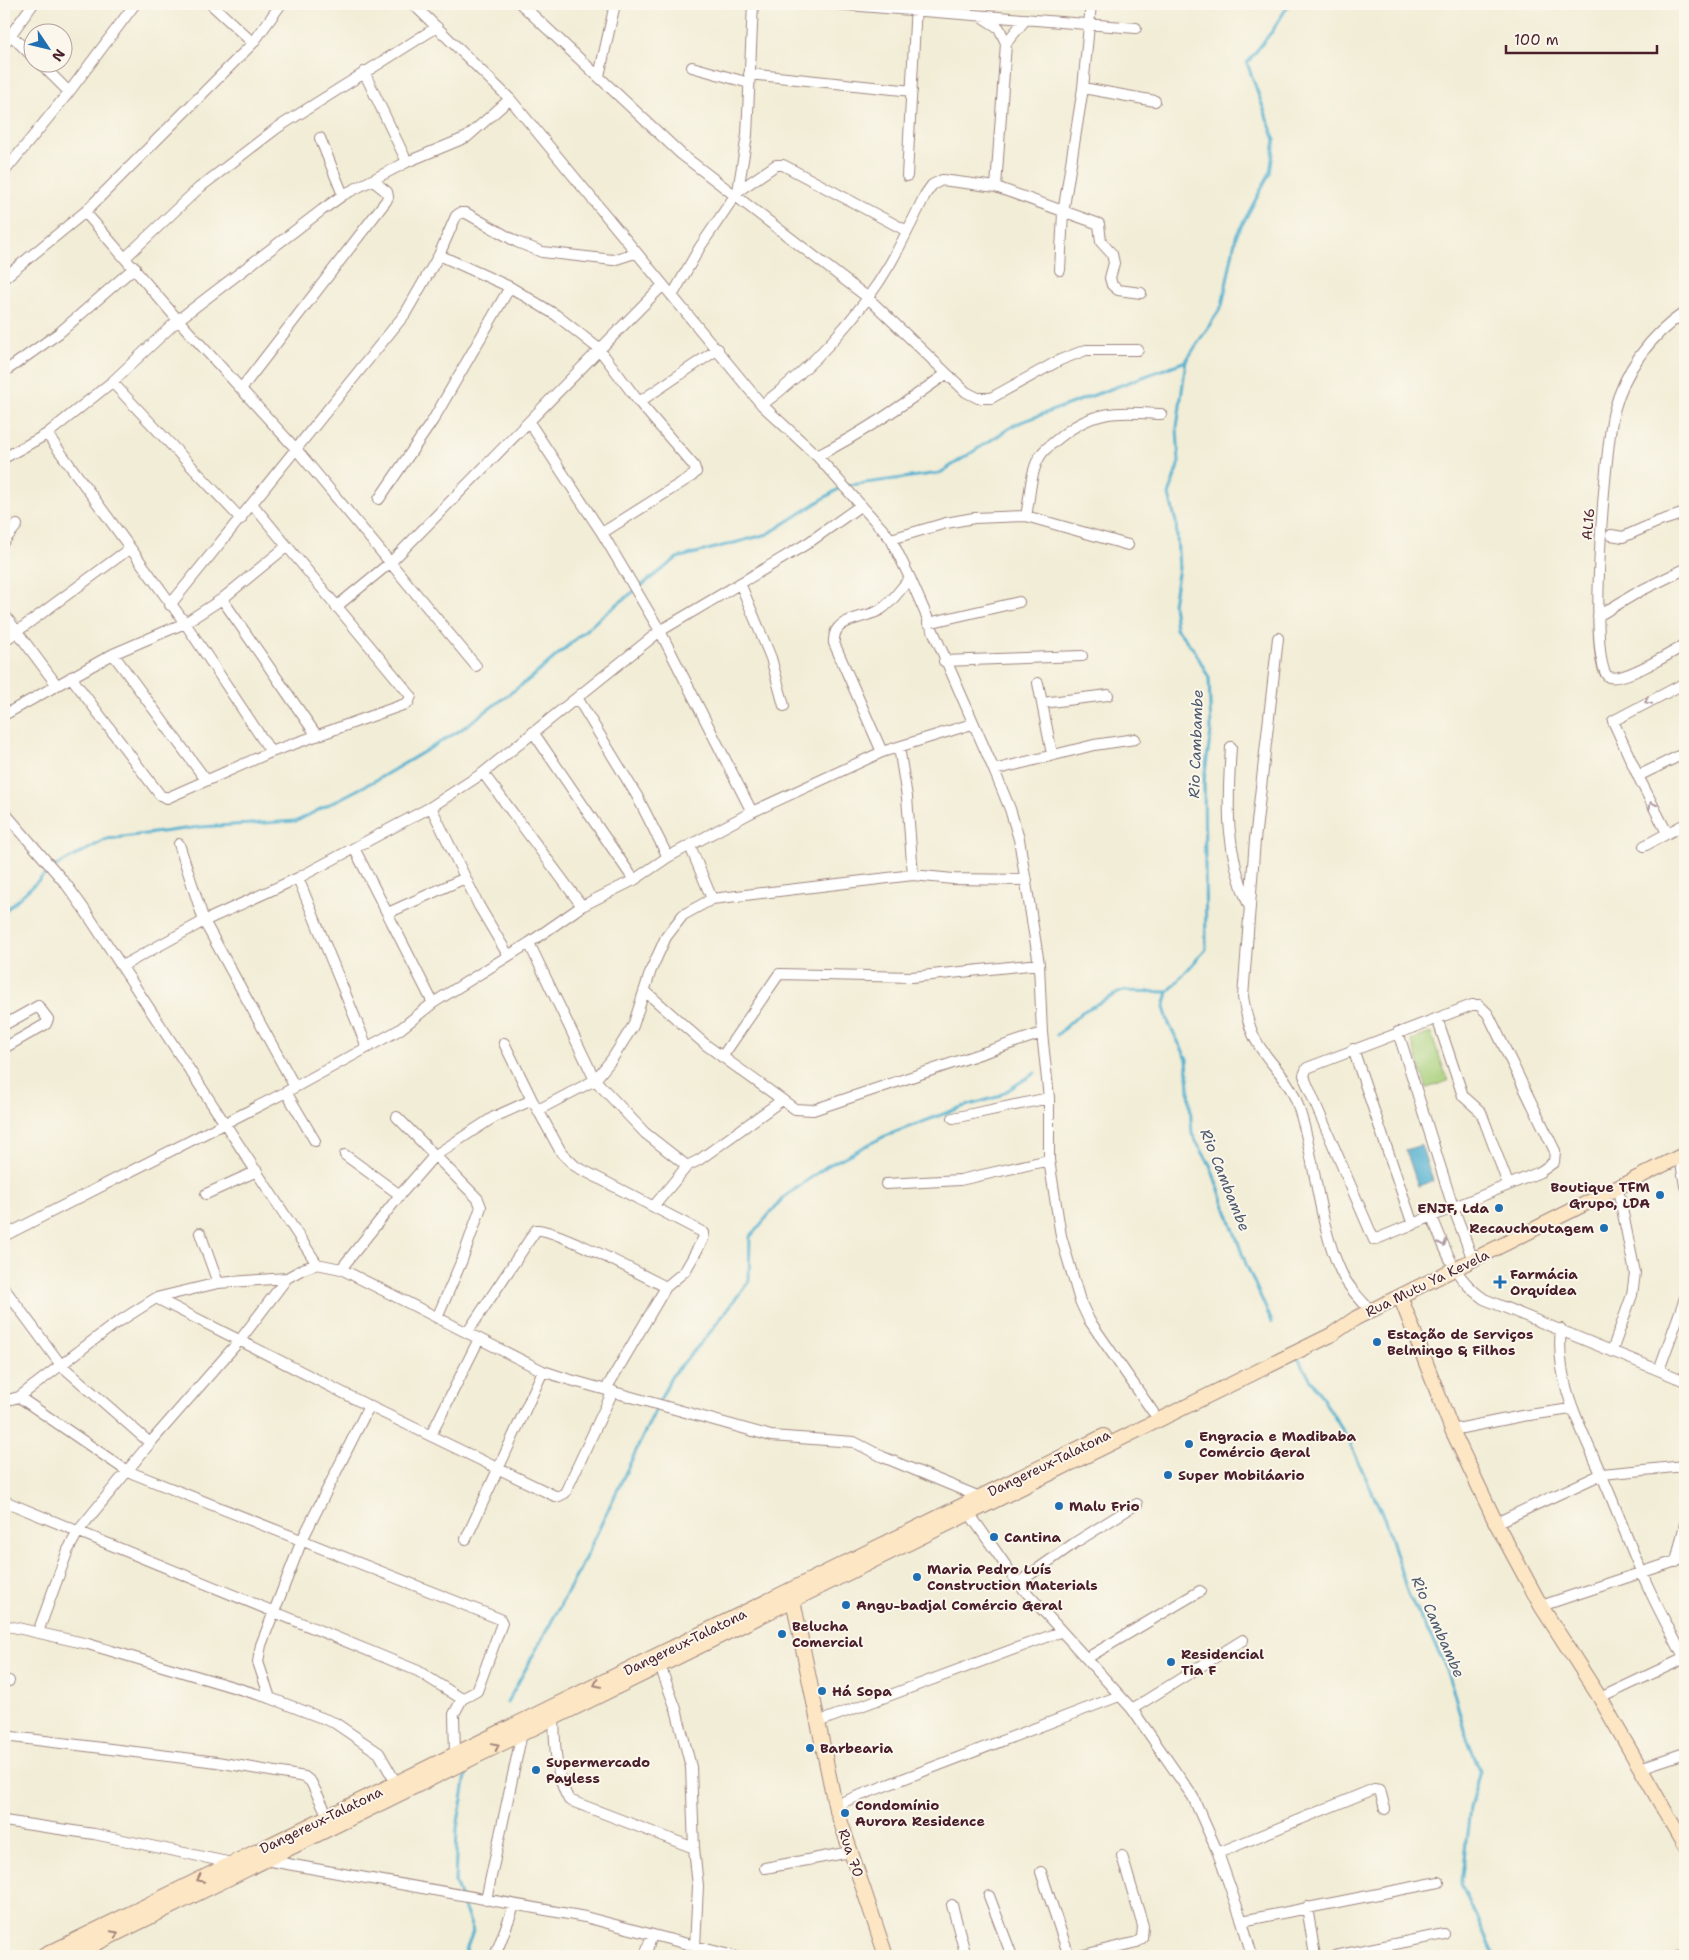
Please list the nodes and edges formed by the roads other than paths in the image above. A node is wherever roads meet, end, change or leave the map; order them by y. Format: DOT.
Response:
graph roads {
  1 [pos="32,4"];
  2 [pos="135,4"];
  3 [pos="211,4"];
  4 [pos="282,4"];
  5 [pos="413,4"];
  6 [pos="521,4"];
  7 [pos="615,4"];
  8 [pos="753,4"];
  9 [pos="837,4"];
  10 [pos="1091,4"];
  11 [pos="915,7"];
  12 [pos="979,15"];
  13 [pos="1026,19"];
  14 [pos="1090,24"];
  15 [pos="437,27"];
  16 [pos="1136,28"];
  17 [pos="11,34"];
  18 [pos="253,43"];
  19 [pos="1006,43"];
  20 [pos="4,44"];
  21 [pos="22,46"];
  22 [pos="692,67"];
  23 [pos="50,72"];
  24 [pos="364,72"];
  25 [pos="599,76"];
  26 [pos="749,78"];
  27 [pos="1082,88"];
  28 [pos="912,91"];
  29 [pos="70,92"];
  30 [pos="510,99"];
  31 [pos="1154,101"];
  32 [pos="320,138"];
  33 [pos="407,162"];
  34 [pos="4,172"];
  35 [pos="907,176"];
  36 [pos="372,180"];
  37 [pos="996,188"];
  38 [pos="737,194"];
  39 [pos="343,195"];
  40 [pos="86,212"];
  41 [pos="1063,213"];
  42 [pos="907,231"];
  43 [pos="635,253"];
  44 [pos="439,255"];
  45 [pos="126,257"];
  46 [pos="135,267"];
  47 [pos="1060,270"];
  48 [pos="4,278"];
  49 [pos="662,286"];
  50 [pos="510,287"];
  51 [pos="1141,293"];
  52 [pos="672,296"];
  53 [pos="867,298"];
  54 [pos="1685,312"];
  55 [pos="178,320"];
  56 [pos="599,349"];
  57 [pos="718,350"];
  58 [pos="1138,350"];
  59 [pos="4,372"];
  60 [pos="946,374"];
  61 [pos="112,382"];
  62 [pos="241,389"];
  63 [pos="639,402"];
  64 [pos="762,404"];
  65 [pos="1161,414"];
  66 [pos="529,422"];
  67 [pos="47,434"];
  68 [pos="296,449"];
  69 [pos="817,456"];
  70 [pos="4,458"];
  71 [pos="378,499"];
  72 [pos="253,505"];
  73 [pos="860,506"];
  74 [pos="1685,513"];
  75 [pos="1026,516"];
  76 [pos="241,519"];
  77 [pos="17,525"];
  78 [pos="602,533"];
  79 [pos="1611,535"];
  80 [pos="891,539"];
  81 [pos="4,541"];
  82 [pos="1128,545"];
  83 [pos="286,547"];
  84 [pos="129,550"];
  85 [pos="391,562"];
  86 [pos="1685,569"];
  87 [pos="910,578"];
  88 [pos="740,583"];
  89 [pos="222,599"];
  90 [pos="1019,602"];
  91 [pos="170,605"];
  92 [pos="336,607"];
  93 [pos="4,614"];
  94 [pos="1598,616"];
  95 [pos="184,623"];
  96 [pos="928,623"];
  97 [pos="660,631"];
  98 [pos="18,632"];
  99 [pos="1278,638"];
  100 [pos="4,642"];
  101 [pos="1685,645"];
  102 [pos="113,654"];
  103 [pos="1082,656"];
  104 [pos="944,661"];
  105 [pos="476,666"];
  106 [pos="71,677"];
  107 [pos="1038,683"];
  108 [pos="1685,683"];
  109 [pos="56,684"];
  110 [pos="1108,696"];
  111 [pos="578,699"];
  112 [pos="1042,703"];
  113 [pos="784,706"];
  114 [pos="4,715"];
  115 [pos="972,724"];
  116 [pos="533,732"];
  117 [pos="317,736"];
  118 [pos="1134,739"];
  119 [pos="899,747"];
  120 [pos="1231,748"];
  121 [pos="271,752"];
  122 [pos="882,752"];
  123 [pos="1685,753"];
  124 [pos="1052,754"];
  125 [pos="994,770"];
  126 [pos="483,773"];
  127 [pos="1638,776"];
  128 [pos="206,780"];
  129 [pos="431,807"];
  130 [pos="4,812"];
  131 [pos="752,812"];
  132 [pos="1685,824"];
  133 [pos="1667,833"];
  134 [pos="179,844"];
  135 [pos="690,846"];
  136 [pos="1644,846"];
  137 [pos="354,848"];
  138 [pos="668,857"];
  139 [pos="913,875"];
  140 [pos="298,878"];
  141 [pos="465,878"];
  142 [pos="634,880"];
  143 [pos="1027,880"];
  144 [pos="712,899"];
  145 [pos="582,906"];
  146 [pos="1251,909"];
  147 [pos="388,913"];
  148 [pos="204,921"];
  149 [pos="529,943"];
  150 [pos="508,955"];
  151 [pos="1039,964"];
  152 [pos="122,966"];
  153 [pos="645,991"];
  154 [pos="433,1003"];
  155 [pos="1437,1018"];
  156 [pos="4,1025"];
  157 [pos="1398,1032"];
  158 [pos="1042,1033"];
  159 [pos="504,1043"];
  160 [pos="367,1047"];
  161 [pos="4,1048"];
  162 [pos="1353,1049"];
  163 [pos="722,1057"];
  164 [pos="595,1080"];
  165 [pos="291,1090"];
  166 [pos="1049,1098"];
  167 [pos="532,1100"];
  168 [pos="782,1100"];
  169 [pos="538,1110"];
  170 [pos="397,1117"];
  171 [pos="953,1118"];
  172 [pos="224,1122"];
  173 [pos="315,1141"];
  174 [pos="345,1155"];
  175 [pos="434,1156"];
  176 [pos="1682,1156"];
  177 [pos="1049,1160"];
  178 [pos="687,1166"];
  179 [pos="256,1171"];
  180 [pos="886,1184"];
  181 [pos="1508,1184"];
  182 [pos="1685,1186"];
  183 [pos="1618,1189"];
  184 [pos="206,1194"];
  185 [pos="400,1195"];
  186 [pos="654,1206"];
  187 [pos="1453,1207"];
  188 [pos="1432,1217"];
  189 [pos="1413,1225"];
  190 [pos="200,1233"];
  191 [pos="4,1236"];
  192 [pos="1474,1260"];
  193 [pos="318,1264"];
  194 [pos="341,1270"];
  195 [pos="1454,1270"];
  196 [pos="288,1278"];
  197 [pos="218,1283"];
  198 [pos="666,1287"];
  199 [pos="4,1288"];
  200 [pos="1400,1296"];
  201 [pos="156,1298"];
  202 [pos="1685,1298"];
  203 [pos="1371,1311"];
  204 [pos="437,1318"];
  205 [pos="1561,1329"];
  206 [pos="1329,1331"];
  207 [pos="467,1333"];
  208 [pos="479,1339"];
  209 [pos="240,1340"];
  210 [pos="1612,1351"];
  211 [pos="61,1365"];
  212 [pos="1256,1367"];
  213 [pos="1659,1370"];
  214 [pos="543,1371"];
  215 [pos="1685,1381"];
  216 [pos="610,1390"];
  217 [pos="19,1397"];
  218 [pos="4,1400"];
  219 [pos="368,1406"];
  220 [pos="1571,1408"];
  221 [pos="1153,1412"];
  222 [pos="1452,1430"];
  223 [pos="431,1435"];
  224 [pos="150,1443"];
  225 [pos="1685,1466"];
  226 [pos="497,1468"];
  227 [pos="127,1471"];
  228 [pos="1602,1474"];
  229 [pos="980,1497"];
  230 [pos="4,1501"];
  231 [pos="1137,1504"];
  232 [pos="969,1514"];
  233 [pos="1496,1523"];
  234 [pos="1685,1524"];
  235 [pos="79,1530"];
  236 [pos="302,1540"];
  237 [pos="466,1540"];
  238 [pos="1681,1560"];
  239 [pos="1642,1574"];
  240 [pos="1018,1584"];
  241 [pos="1200,1591"];
  242 [pos="793,1600"];
  243 [pos="1541,1606"];
  244 [pos="275,1611"];
  245 [pos="4,1625"];
  246 [pos="38,1632"];
  247 [pos="1060,1632"];
  248 [pos="1243,1640"];
  249 [pos="1087,1658"];
  250 [pos="1685,1658"];
  251 [pos="660,1666"];
  252 [pos="1119,1696"];
  253 [pos="270,1698"];
  254 [pos="1600,1698"];
  255 [pos="462,1699"];
  256 [pos="1132,1709"];
  257 [pos="554,1718"];
  258 [pos="818,1722"];
  259 [pos="522,1734"];
  260 [pos="4,1736"];
  261 [pos="1685,1753"];
  262 [pos="455,1754"];
  263 [pos="1640,1768"];
  264 [pos="396,1783"];
  265 [pos="835,1805"];
  266 [pos="1385,1809"];
  267 [pos="328,1816"];
  268 [pos="4,1821"];
  269 [pos="1685,1846"];
  270 [pos="694,1848"];
  271 [pos="850,1852"];
  272 [pos="1218,1853"];
  273 [pos="1122,1856"];
  274 [pos="265,1860"];
  275 [pos="232,1863"];
  276 [pos="765,1868"];
  277 [pos="1041,1872"];
  278 [pos="1438,1882"];
  279 [pos="989,1896"];
  280 [pos="486,1900"];
  281 [pos="952,1905"];
  282 [pos="514,1906"];
  283 [pos="1307,1907"];
  284 [pos="1242,1921"];
  285 [pos="1444,1934"];
  286 [pos="652,1935"];
  287 [pos="695,1947"];
  288 [pos="1685,1953"];
  289 [pos="43,1956"];
  290 [pos="71,1956"];
  291 [pos="495,1956"];
  292 [pos="644,1956"];
  293 [pos="733,1956"];
  294 [pos="886,1956"];
  295 [pos="966,1956"];
  296 [pos="1012,1956"];
  297 [pos="1069,1956"];
  298 [pos="1079,1956"];
  299 [pos="1252,1956"];
  300 [pos="1316,1956"];
  301 [pos="1335,1956"];
  302 [pos="1680,1956"];
  1 -- 17 [label="street"];
  2 -- 29 [label="street"];
  3 -- 18 [label="street"];
  4 -- 18 [label="street"];
  5 -- 15 [label="street"];
  6 -- 25 [label="street"];
  7 -- 25 [label="street"];
  8 -- 26 [label="street"];
  9 -- 11 [label="street"];
  10 -- 14 [label="street"];
  11 -- 12 [label="street"];
  11 -- 28 [label="street"];
  12 -- 13 [label="street"];
  12 -- 19 [label="street"];
  13 -- 14 [label="street"];
  13 -- 19 [label="street"];
  14 -- 16 [label="street"];
  14 -- 27 [label="street"];
  15 -- 24 [label="street"];
  15 -- 30 [label="street"];
  17 -- 20 [label="street"];
  17 -- 21 [label="street"];
  18 -- 40 [label="street"];
  19 -- 37 [label="street"];
  22 -- 26 [label="street"];
  23 -- 29 [label="street"];
  24 -- 33 [label="street"];
  24 -- 45 [label="street"];
  25 -- 38 [label="street"];
  26 -- 28 [label="street"];
  26 -- 38 [label="street"];
  27 -- 31 [label="street"];
  27 -- 41 [label="street"];
  28 -- 35 [label="street"];
  29 -- 34 [label="street"];
  30 -- 33 [label="street"];
  30 -- 43 [label="street"];
  32 -- 39 [label="street"];
  33 -- 36 [label="street"];
  36 -- 39 [label="street"];
  36 -- 62 [label="street"];
  37 -- 41 [label="street"];
  37 -- 42 [label="street"];
  38 -- 42 [label="street"];
  38 -- 52 [label="street"];
  38 -- 53 [label="street"];
  39 -- 55 [label="street"];
  40 -- 45 [label="street"];
  40 -- 48 [label="street"];
  41 -- 47 [label="street"];
  41 -- 51 [label="street"];
  42 -- 53 [label="street"];
  43 -- 44 [label="street"];
  43 -- 49 [label="street"];
  44 -- 50 [label="street"];
  44 -- 68 [label="street"];
  45 -- 46 [label="street"];
  46 -- 55 [label="street"];
  46 -- 59 [label="street"];
  49 -- 52 [label="street"];
  49 -- 56 [label="street"];
  50 -- 56 [label="street"];
  50 -- 71 [label="street"];
  52 -- 57 [label="street"];
  53 -- 60 [label="street"];
  53 -- 64 [label="street"];
  54 -- 94 [label="street, AL16"];
  55 -- 61 [label="street"];
  55 -- 62 [label="street"];
  56 -- 63 [label="street"];
  56 -- 66 [label="street"];
  57 -- 63 [label="street"];
  57 -- 64 [label="street"];
  58 -- 60 [label="street"];
  60 -- 69 [label="street"];
  61 -- 67 [label="street"];
  61 -- 76 [label="street"];
  62 -- 68 [label="street"];
  63 -- 78 [label="street"];
  64 -- 69 [label="street"];
  65 -- 75 [label="street"];
  66 -- 78 [label="street"];
  66 -- 85 [label="street"];
  67 -- 70 [label="street"];
  67 -- 84 [label="street"];
  68 -- 72 [label="street"];
  68 -- 85 [label="street"];
  69 -- 73 [label="street"];
  72 -- 76 [label="street"];
  72 -- 83 [label="street"];
  73 -- 80 [label="street"];
  73 -- 88 [label="street"];
  74 -- 79 [label="street"];
  75 -- 80 [label="street"];
  75 -- 82 [label="street"];
  76 -- 91 [label="street"];
  77 -- 81 [label="street"];
  78 -- 97 [label="street"];
  80 -- 87 [label="street"];
  83 -- 89 [label="street"];
  83 -- 92 [label="street"];
  84 -- 91 [label="street"];
  84 -- 98 [label="street"];
  85 -- 92 [label="street"];
  85 -- 105 [label="street"];
  86 -- 94 [label="street"];
  87 -- 96 [label="street"];
  87 -- 122 [label="street"];
  88 -- 97 [label="street"];
  88 -- 113 [label="street"];
  89 -- 95 [label="street"];
  89 -- 117 [label="street"];
  90 -- 96 [label="street"];
  91 -- 95 [label="street"];
  92 -- 117 [label="street"];
  93 -- 98 [label="street"];
  94 -- 101 [label="street, AL16"];
  95 -- 102 [label="street"];
  95 -- 121 [label="street"];
  96 -- 104 [label="street"];
  97 -- 111 [label="street"];
  97 -- 131 [label="street"];
  98 -- 100 [label="street"];
  98 -- 109 [label="street"];
  99 -- 146 [label="street"];
  102 -- 106 [label="street"];
  102 -- 128 [label="street"];
  103 -- 104 [label="street"];
  104 -- 115 [label="street"];
  106 -- 109 [label="street"];
  106 -- 128 [label="street"];
  107 -- 112 [label="street"];
  108 -- 127 [label="street, one-way"];
  109 -- 114 [label="street"];
  110 -- 112 [label="street"];
  111 -- 116 [label="street"];
  111 -- 138 [label="street"];
  112 -- 124 [label="street"];
  115 -- 119 [label="street"];
  115 -- 125 [label="street"];
  116 -- 126 [label="street"];
  116 -- 142 [label="street"];
  117 -- 121 [label="street"];
  118 -- 124 [label="street"];
  119 -- 122 [label="street"];
  119 -- 139 [label="street"];
  120 -- 146 [label="street"];
  121 -- 128 [label="street"];
  122 -- 131 [label="street"];
  123 -- 127 [label="street"];
  124 -- 125 [label="street"];
  125 -- 143 [label="street"];
  126 -- 129 [label="street"];
  126 -- 145 [label="street"];
  133 -- 127 [label="street, one-way"];
  129 -- 137 [label="street"];
  129 -- 141 [label="street"];
  130 -- 152 [label="street"];
  131 -- 135 [label="street"];
  132 -- 133 [label="street"];
  133 -- 136 [label="street"];
  134 -- 148 [label="street"];
  135 -- 138 [label="street"];
  135 -- 144 [label="street"];
  137 -- 140 [label="street"];
  137 -- 147 [label="street"];
  138 -- 142 [label="street"];
  139 -- 143 [label="street"];
  139 -- 144 [label="street"];
  140 -- 148 [label="street"];
  140 -- 160 [label="street"];
  141 -- 147 [label="street"];
  141 -- 150 [label="street"];
  142 -- 145 [label="street"];
  143 -- 151 [label="street"];
  144 -- 153 [label="street"];
  145 -- 149 [label="street"];
  146 -- 203 [label="street"];
  147 -- 154 [label="street"];
  148 -- 152 [label="street"];
  148 -- 165 [label="street"];
  149 -- 150 [label="street"];
  149 -- 164 [label="street"];
  150 -- 154 [label="street"];
  151 -- 158 [label="street"];
  151 -- 163 [label="street"];
  152 -- 172 [label="street"];
  153 -- 163 [label="street"];
  153 -- 164 [label="street"];
  154 -- 160 [label="street"];
  155 -- 157 [label="street"];
  155 -- 181 [label="street"];
  155 -- 181 [label="street"];
  156 -- 161 [label="street"];
  157 -- 162 [label="street"];
  157 -- 187 [label="street"];
  158 -- 166 [label="street"];
  158 -- 168 [label="street"];
  159 -- 167 [label="street"];
  160 -- 165 [label="street"];
  162 -- 189 [label="street"];
  162 -- 189 [label="street"];
  163 -- 168 [label="street"];
  164 -- 169 [label="street"];
  164 -- 178 [label="street"];
  165 -- 172 [label="street"];
  165 -- 173 [label="street"];
  166 -- 171 [label="street"];
  166 -- 177 [label="street"];
  167 -- 169 [label="street"];
  167 -- 175 [label="street"];
  168 -- 178 [label="street"];
  169 -- 186 [label="street"];
  170 -- 175 [label="street"];
  172 -- 179 [label="street"];
  172 -- 191 [label="street"];
  174 -- 185 [label="street"];
  175 -- 185 [label="street"];
  175 -- 204 [label="street"];
  176 -- 182 [label="street"];
  176 -- 183 [label="main road, Rua Mutu Ya Kevela"];
  177 -- 180 [label="street"];
  177 -- 221 [label="street"];
  178 -- 186 [label="street"];
  179 -- 184 [label="street"];
  179 -- 193 [label="street"];
  181 -- 187 [label="street"];
  183 -- 192 [label="main road, Rua Mutu Ya Kevela"];
  183 -- 210 [label="street"];
  185 -- 194 [label="street"];
  186 -- 198 [label="street"];
  187 -- 188 [label="street"];
  187 -- 192 [label="street"];
  188 -- 189 [label="street"];
  188 -- 195 [label="street, one-way"];
  190 -- 197 [label="street"];
  192 -- 195 [label="main road, Rua Mutu Ya Kevela"];
  193 -- 194 [label="street"];
  193 -- 196 [label="street"];
  194 -- 204 [label="street"];
  195 -- 200 [label="main road, Rua Mutu Ya Kevela"];
  195 -- 205 [label="street"];
  196 -- 197 [label="street"];
  196 -- 209 [label="street"];
  197 -- 201 [label="street"];
  198 -- 207 [label="street"];
  198 -- 216 [label="street"];
  199 -- 211 [label="street"];
  200 -- 203 [label="main road, Rua Mutu Ya Kevela"];
  200 -- 222 [label="main road"];
  201 -- 209 [label="street"];
  201 -- 211 [label="street"];
  202 -- 213 [label="street"];
  203 -- 206 [label="main road, Rua Mutu Ya Kevela"];
  204 -- 207 [label="street"];
  205 -- 210 [label="street"];
  205 -- 220 [label="street"];
  206 -- 212 [label="main road, Dangereux-Talatona"];
  207 -- 208 [label="street"];
  208 -- 214 [label="street"];
  208 -- 223 [label="street"];
  209 -- 219 [label="street"];
  209 -- 224 [label="street"];
  210 -- 213 [label="street"];
  211 -- 217 [label="street"];
  211 -- 224 [label="street"];
  212 -- 221 [label="main road, Dangereux-Talatona"];
  212 -- 232 [label="main road, Dangereux-Talatona"];
  213 -- 215 [label="street"];
  214 -- 216 [label="street"];
  214 -- 226 [label="street"];
  216 -- 226 [label="street"];
  216 -- 229 [label="street"];
  217 -- 218 [label="street"];
  217 -- 227 [label="street"];
  219 -- 223 [label="street"];
  219 -- 236 [label="street"];
  220 -- 222 [label="street"];
  220 -- 228 [label="street"];
  221 -- 229 [label="main road, Dangereux-Talatona"];
  222 -- 233 [label="main road"];
  223 -- 226 [label="street"];
  224 -- 227 [label="street"];
  225 -- 228 [label="street"];
  226 -- 237 [label="street"];
  227 -- 235 [label="street"];
  227 -- 236 [label="street"];
  228 -- 233 [label="street"];
  228 -- 239 [label="street"];
  229 -- 262 [label="main road, Dangereux-Talatona, one-way"];
  230 -- 235 [label="street"];
  231 -- 240 [label="street"];
  232 -- 240 [label="street"];
  232 -- 242 [label="main road, Dangereux-Talatona"];
  233 -- 243 [label="main road"];
  234 -- 238 [label="street"];
  235 -- 244 [label="street"];
  235 -- 246 [label="street"];
  236 -- 244 [label="street"];
  236 -- 255 [label="street"];
  238 -- 239 [label="street"];
  239 -- 243 [label="street"];
  239 -- 250 [label="street"];
  240 -- 247 [label="street"];
  241 -- 249 [label="street"];
  242 -- 251 [label="main road, Dangereux-Talatona"];
  242 -- 258 [label="main road, Rua 70"];
  243 -- 254 [label="main road"];
  244 -- 253 [label="street"];
  244 -- 255 [label="street"];
  245 -- 246 [label="street"];
  246 -- 253 [label="street"];
  247 -- 249 [label="street"];
  247 -- 258 [label="street"];
  248 -- 256 [label="street"];
  249 -- 252 [label="street"];
  250 -- 254 [label="street"];
  251 -- 257 [label="main road, Dangereux-Talatona"];
  251 -- 270 [label="street"];
  252 -- 256 [label="street"];
  252 -- 265 [label="street"];
  253 -- 264 [label="street"];
  254 -- 263 [label="main road"];
  255 -- 262 [label="street"];
  256 -- 272 [label="street"];
  257 -- 259 [label="main road, Dangereux-Talatona"];
  257 -- 270 [label="street"];
  258 -- 265 [label="main road, Rua 70"];
  274 -- 259 [label="main road, Dangereux-Talatona, one-way"];
  259 -- 280 [label="street"];
  260 -- 267 [label="street"];
  261 -- 263 [label="street"];
  262 -- 264 [label="main road, Dangereux-Talatona"];
  263 -- 269 [label="main road"];
  264 -- 267 [label="main road, Dangereux-Talatona"];
  265 -- 271 [label="main road, Rua 70"];
  266 -- 272 [label="street"];
  267 -- 275 [label="main road, Dangereux-Talatona"];
  268 -- 275 [label="street"];
  270 -- 287 [label="street"];
  271 -- 276 [label="street"];
  271 -- 294 [label="main road, Rua 70"];
  272 -- 284 [label="street"];
  273 -- 298 [label="street"];
  274 -- 280 [label="street"];
  290 -- 274 [label="main road, Dangereux-Talatona, one-way"];
  275 -- 289 [label="main road, Dangereux-Talatona, one-way"];
  277 -- 297 [label="street"];
  278 -- 283 [label="street"];
  279 -- 296 [label="street"];
  280 -- 282 [label="street"];
  281 -- 295 [label="street"];
  282 -- 286 [label="street"];
  282 -- 291 [label="street"];
  283 -- 284 [label="street"];
  283 -- 300 [label="street"];
  284 -- 299 [label="street"];
  285 -- 301 [label="street"];
  286 -- 287 [label="street"];
  286 -- 292 [label="street"];
  287 -- 293 [label="street"];
  288 -- 302 [label="street"];
}
